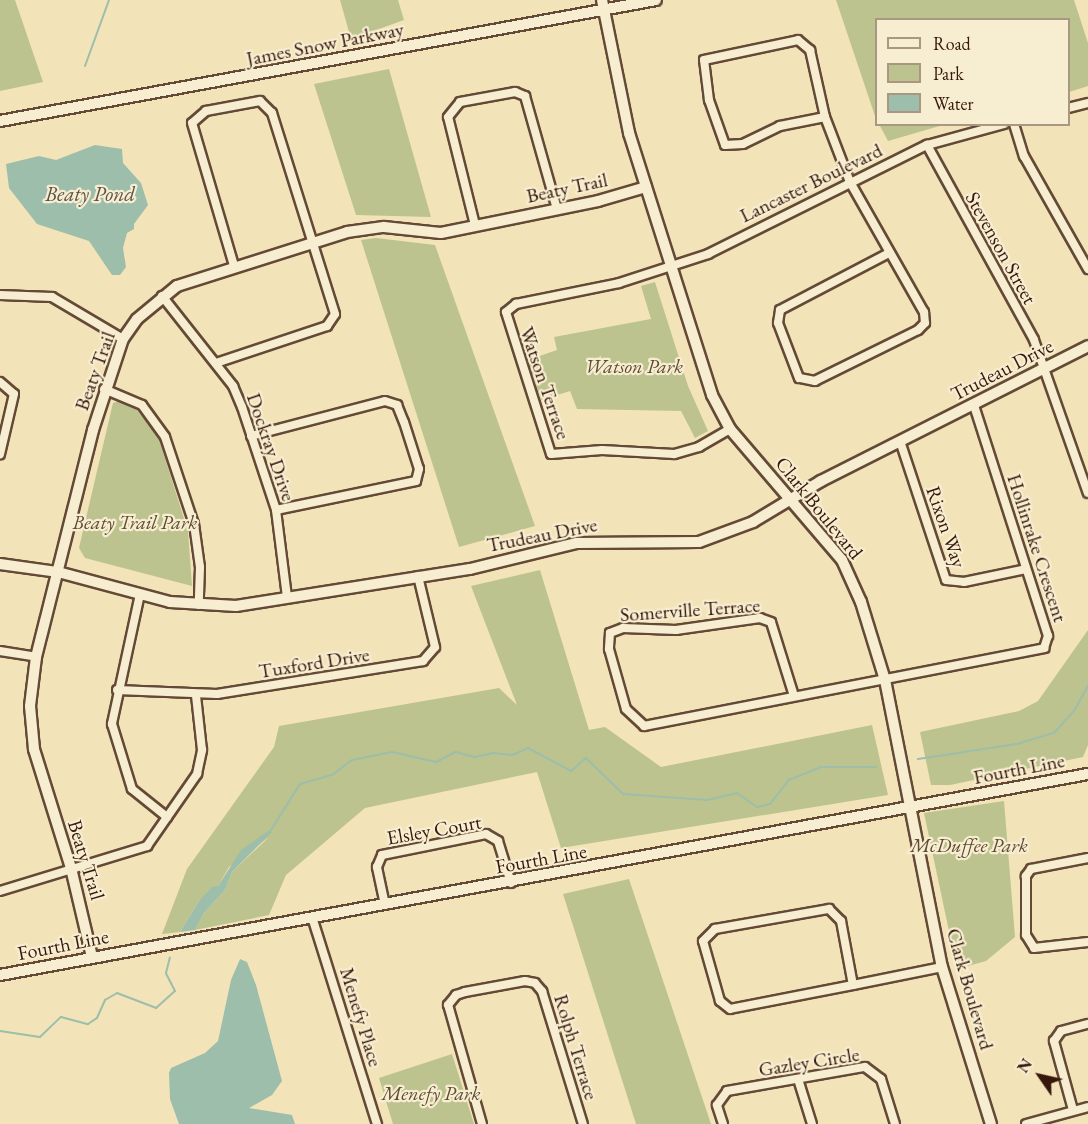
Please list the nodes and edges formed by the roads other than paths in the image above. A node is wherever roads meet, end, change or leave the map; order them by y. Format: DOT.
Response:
graph roads {
  1 [pos="656,0"];
  2 [pos="603,5"];
  3 [pos="1088,103"];
  4 [pos="1070,108"];
  5 [pos="825,117"];
  6 [pos="0,122"];
  7 [pos="997,126"];
  8 [pos="1015,126"];
  9 [pos="927,145"];
  10 [pos="850,182"];
  11 [pos="646,187"];
  12 [pos="557,209"];
  13 [pos="475,225"];
  14 [pos="313,243"];
  15 [pos="889,253"];
  16 [pos="234,266"];
  17 [pos="671,267"];
  18 [pos="1088,269"];
  19 [pos="0,295"];
  20 [pos="162,296"];
  21 [pos="123,339"];
  22 [pos="1088,346"];
  23 [pos="216,363"];
  24 [pos="1045,369"];
  25 [pos="0,382"];
  26 [pos="104,389"];
  27 [pos="974,406"];
  28 [pos="730,429"];
  29 [pos="251,436"];
  30 [pos="900,441"];
  31 [pos="0,454"];
  32 [pos="1088,493"];
  33 [pos="792,499"];
  34 [pos="276,510"];
  35 [pos="0,564"];
  36 [pos="1026,569"];
  37 [pos="58,572"];
  38 [pos="418,576"];
  39 [pos="140,594"];
  40 [pos="287,597"];
  41 [pos="199,605"];
  42 [pos="0,651"];
  43 [pos="36,657"];
  44 [pos="885,680"];
  45 [pos="117,690"];
  46 [pos="196,696"];
  47 [pos="794,696"];
  48 [pos="1088,774"];
  49 [pos="910,807"];
  50 [pos="167,817"];
  51 [pos="1088,858"];
  52 [pos="71,868"];
  53 [pos="511,883"];
  54 [pos="0,891"];
  55 [pos="386,905"];
  56 [pos="313,920"];
  57 [pos="1088,942"];
  58 [pos="92,957"];
  59 [pos="942,967"];
  60 [pos="0,975"];
  61 [pos="853,985"];
  62 [pos="1088,1024"];
  63 [pos="798,1079"];
  64 [pos="1088,1107"];
  65 [pos="1073,1110"];
  66 [pos="377,1124"];
  67 [pos="482,1124"];
  68 [pos="583,1124"];
  69 [pos="723,1124"];
  70 [pos="812,1124"];
  71 [pos="896,1124"];
  72 [pos="991,1124"];
  73 [pos="1026,1124"];
  1 -- 2 [label="street, James Snow Parkway"];
  2 -- 6 [label="street, James Snow Parkway"];
  2 -- 11 [label="street, Clark Boulevard"];
  3 -- 4 [label="street"];
  5 -- 5 [label="street"];
  5 -- 10 [label="street"];
  7 -- 9 [label="street, Lancaster Boulevard"];
  8 -- 18 [label="street"];
  9 -- 10 [label="street, Lancaster Boulevard"];
  9 -- 24 [label="street, Stevenson Street"];
  10 -- 15 [label="street"];
  10 -- 17 [label="street, Lancaster Boulevard"];
  11 -- 12 [label="street, Beaty Trail"];
  11 -- 17 [label="street, Clark Boulevard"];
  12 -- 13 [label="street, Beaty Trail"];
  12 -- 13 [label="street"];
  13 -- 14 [label="street, Beaty Trail"];
  14 -- 16 [label="street, Beaty Trail"];
  14 -- 16 [label="street"];
  14 -- 23 [label="street"];
  15 -- 15 [label="street"];
  16 -- 20 [label="street, Beaty Trail"];
  17 -- 28 [label="street, Clark Boulevard"];
  17 -- 28 [label="street, Watson Terrace"];
  19 -- 21 [label="street"];
  20 -- 21 [label="street, Beaty Trail"];
  20 -- 23 [label="street, Dockray Drive"];
  21 -- 26 [label="street, Beaty Trail"];
  22 -- 24 [label="street, Trudeau Drive"];
  23 -- 29 [label="street, Dockray Drive"];
  24 -- 27 [label="street, Trudeau Drive"];
  24 -- 32 [label="street, Stevenson Street"];
  25 -- 31 [label="street"];
  26 -- 37 [label="street, Beaty Trail"];
  26 -- 41 [label="street"];
  27 -- 30 [label="street, Trudeau Drive"];
  27 -- 36 [label="street, Hollinrake Crescent"];
  28 -- 33 [label="street, Clark Boulevard"];
  29 -- 34 [label="street, Dockray Drive"];
  29 -- 34 [label="street"];
  30 -- 33 [label="street, Trudeau Drive"];
  30 -- 36 [label="street, Rixon Way"];
  33 -- 38 [label="street, Trudeau Drive"];
  33 -- 44 [label="street, Clark Boulevard"];
  34 -- 40 [label="street, Dockray Drive"];
  35 -- 37 [label="street, Trudeau Drive"];
  36 -- 44 [label="street, Hollinrake Crescent"];
  37 -- 39 [label="street, Trudeau Drive"];
  37 -- 43 [label="street, Beaty Trail"];
  38 -- 40 [label="street, Trudeau Drive"];
  38 -- 46 [label="street, Tuxford Drive"];
  39 -- 41 [label="street, Trudeau Drive"];
  39 -- 45 [label="street"];
  40 -- 41 [label="street, Trudeau Drive"];
  42 -- 43 [label="street"];
  43 -- 52 [label="street, Beaty Trail"];
  44 -- 47 [label="street, Somerville Terrace"];
  44 -- 49 [label="street, Clark Boulevard"];
  45 -- 46 [label="street, Tuxford Drive"];
  45 -- 50 [label="street"];
  46 -- 50 [label="street"];
  47 -- 47 [label="street, Somerville Terrace"];
  48 -- 49 [label="street, Fourth Line"];
  49 -- 53 [label="street, Fourth Line"];
  49 -- 59 [label="street, Clark Boulevard"];
  50 -- 52 [label="street"];
  51 -- 57 [label="street"];
  52 -- 54 [label="street"];
  52 -- 58 [label="street, Beaty Trail"];
  53 -- 55 [label="street, Fourth Line"];
  53 -- 55 [label="street, Elsley Court"];
  55 -- 56 [label="street, Fourth Line"];
  56 -- 58 [label="street, Fourth Line"];
  56 -- 66 [label="street, Menefy Place"];
  58 -- 60 [label="street, Fourth Line"];
  59 -- 61 [label="street"];
  59 -- 72 [label="street, Clark Boulevard"];
  61 -- 61 [label="street"];
  62 -- 65 [label="street"];
  63 -- 69 [label="street, Gazley Circle"];
  63 -- 70 [label="street"];
  63 -- 71 [label="street, Gazley Circle"];
  64 -- 65 [label="street"];
  65 -- 73 [label="street"];
  67 -- 68 [label="street, Rolph Terrace"];
}
